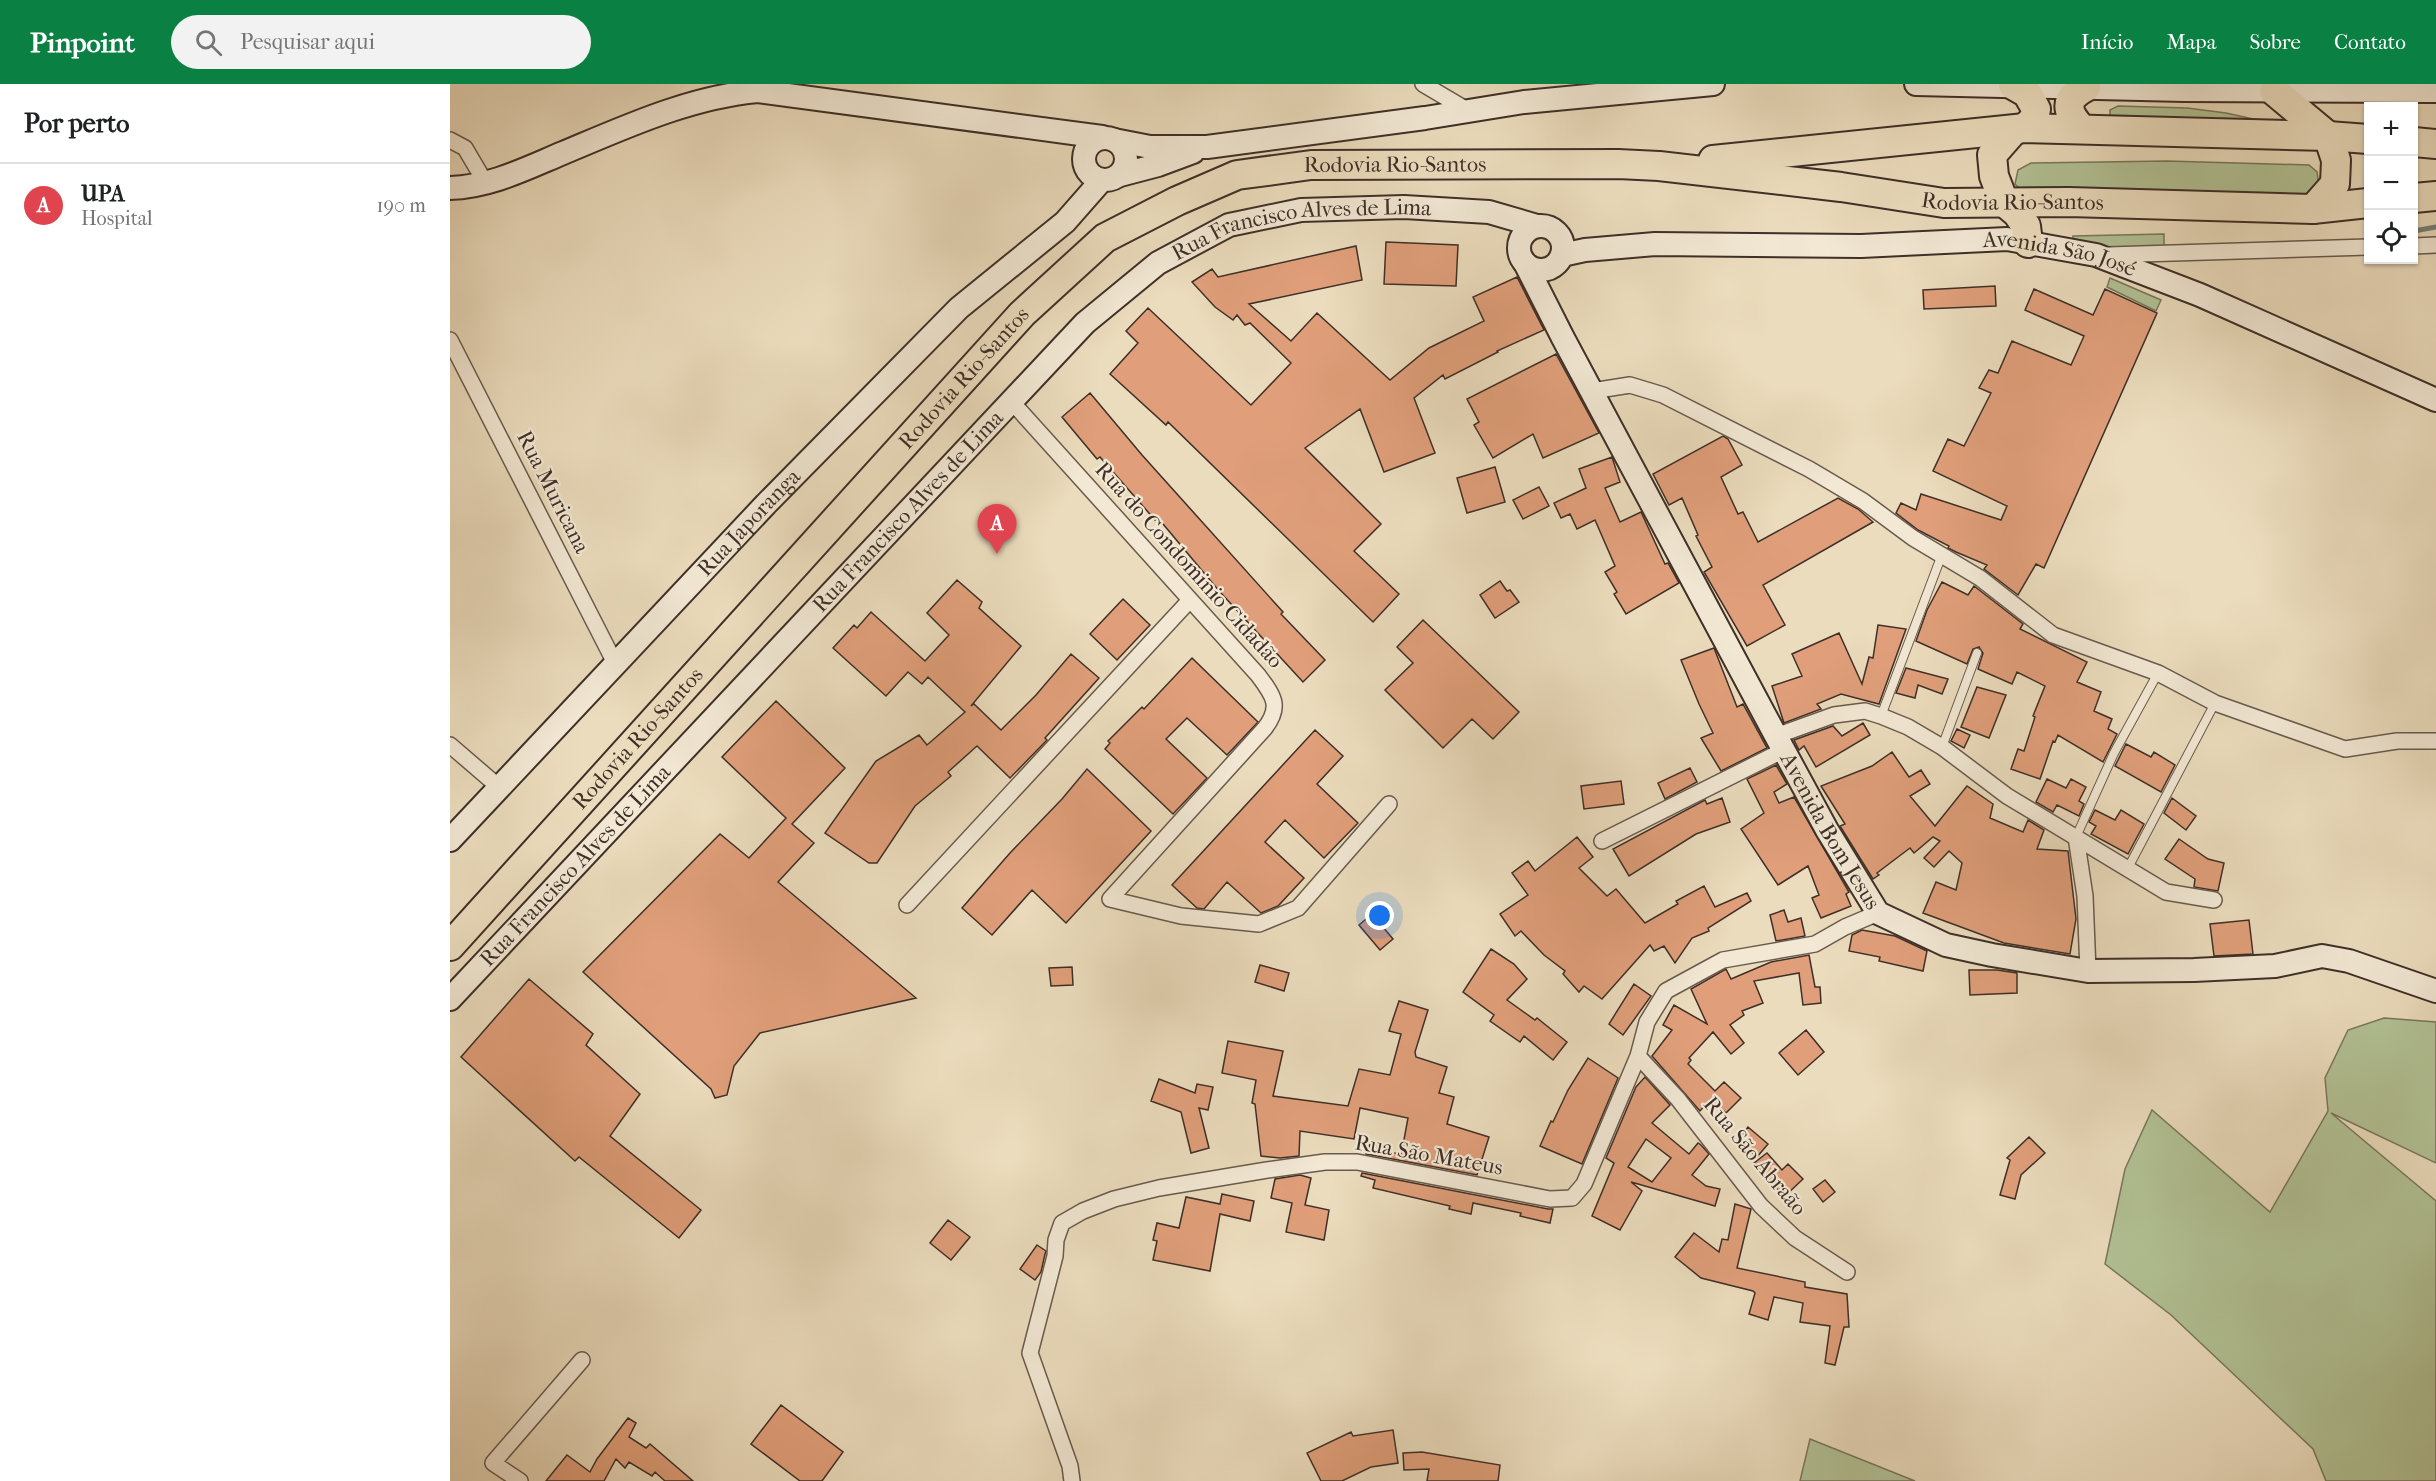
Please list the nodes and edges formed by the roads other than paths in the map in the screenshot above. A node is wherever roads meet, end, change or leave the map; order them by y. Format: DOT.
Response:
graph roads {
  1 [pos="1423,84"];
  2 [pos="1713,84"];
  3 [pos="1916,84"];
  4 [pos="2013,85"];
  5 [pos="2086,85"];
  6 [pos="1639,87"];
  7 [pos="2184,87"];
  8 [pos="2274,91"];
  9 [pos="2436,91"];
  10 [pos="1467,110"];
  11 [pos="2082,129"];
  12 [pos="2019,130"];
  13 [pos="1056,132"];
  14 [pos="2328,136"];
  15 [pos="1108,139"];
  16 [pos="2364,139"];
  17 [pos="450,140"];
  18 [pos="2418,142"];
  19 [pos="2436,144"];
  20 [pos="1207,147"];
  21 [pos="1659,166"];
  22 [pos="1098,170"];
  23 [pos="485,182"];
  24 [pos="450,188"];
  25 [pos="2436,196"];
  26 [pos="2418,198"];
  27 [pos="2004,202"];
  28 [pos="2069,202"];
  29 [pos="2364,203"];
  30 [pos="2313,209"];
  31 [pos="1463,210"];
  32 [pos="1544,227"];
  33 [pos="2030,243"];
  34 [pos="1655,244"];
  35 [pos="2418,246"];
  36 [pos="2436,246"];
  37 [pos="2364,247"];
  38 [pos="2096,255"];
  39 [pos="1560,259"];
  40 [pos="1523,260"];
  41 [pos="1563,338"];
  42 [pos="450,340"];
  43 [pos="1592,391"];
  44 [pos="2436,400"];
  45 [pos="1012,402"];
  46 [pos="1941,557"];
  47 [pos="1190,600"];
  48 [pos="1977,653"];
  49 [pos="616,665"];
  50 [pos="2158,673"];
  51 [pos="2215,703"];
  52 [pos="1881,716"];
  53 [pos="2436,741"];
  54 [pos="1780,743"];
  55 [pos="450,745"];
  56 [pos="1942,747"];
  57 [pos="500,788"];
  58 [pos="1389,804"];
  59 [pos="2076,837"];
  60 [pos="450,840"];
  61 [pos="1602,841"];
  62 [pos="2128,868"];
  63 [pos="2214,900"];
  64 [pos="907,905"];
  65 [pos="1878,913"];
  66 [pos="450,946"];
  67 [pos="2088,971"];
  68 [pos="2436,991"];
  69 [pos="450,999"];
  70 [pos="1638,1056"];
  71 [pos="1847,1272"];
  72 [pos="582,1360"];
  73 [pos="520,1481"];
  74 [pos="1072,1481"];
  1 -- 10 [label="street"];
  2 -- 6 [label="main road"];
  3 -- 4 [label="main road"];
  4 -- 5 [label="main road"];
  4 -- 12 [label="highway"];
  5 -- 7 [label="main road"];
  5 -- 11 [label="highway"];
  6 -- 10 [label="main road"];
  7 -- 8 [label="main road"];
  8 -- 9 [label="main road"];
  8 -- 14 [label="highway"];
  10 -- 20 [label="main road"];
  11 -- 12 [label="highway, Rodovia Rio-Santos"];
  11 -- 14 [label="highway, Rodovia Rio-Santos"];
  12 -- 21 [label="highway, Rodovia Rio-Santos"];
  12 -- 27 [label="highway"];
  13 -- 15 [label="main road"];
  13 -- 22 [label="main road"];
  13 -- 23 [label="main road"];
  14 -- 16 [label="highway, Rodovia Rio-Santos"];
  14 -- 30 [label="highway"];
  15 -- 20 [label="main road"];
  15 -- 22 [label="main road"];
  15 -- 22 [label="main road"];
  17 -- 23 [label="street"];
  18 -- 19 [label="highway"];
  20 -- 22 [label="main road"];
  21 -- 27 [label="highway, Rodovia Rio-Santos"];
  21 -- 66 [label="highway, Rodovia Rio-Santos"];
  22 -- 49 [label="main road, Rua Japoranga"];
  23 -- 24 [label="main road"];
  25 -- 26 [label="highway"];
  27 -- 28 [label="highway, Rodovia Rio-Santos"];
  27 -- 33 [label="highway"];
  28 -- 30 [label="highway, Rodovia Rio-Santos"];
  28 -- 33 [label="highway"];
  29 -- 30 [label="highway, Rodovia Rio-Santos"];
  31 -- 32 [label="main road, Rua Francisco Alves de Lima"];
  31 -- 40 [label="main road, Rua Francisco Alves de Lima"];
  31 -- 45 [label="main road, Rua Francisco Alves de Lima"];
  32 -- 34 [label="main road, Avenida São José"];
  32 -- 39 [label="main road"];
  32 -- 40 [label="main road"];
  33 -- 34 [label="main road, Avenida São José"];
  33 -- 38 [label="main road, Avenida São José"];
  34 -- 39 [label="main road, Avenida São José"];
  35 -- 36 [label="street"];
  37 -- 38 [label="street"];
  38 -- 44 [label="main road, Avenida São José"];
  39 -- 40 [label="main road, Avenida São José"];
  39 -- 41 [label="main road, Avenida Bom Jesus"];
  40 -- 41 [label="main road, Avenida Bom Jesus"];
  41 -- 43 [label="main road, Avenida Bom Jesus"];
  42 -- 49 [label="street, Rua Muricana"];
  43 -- 46 [label="street"];
  43 -- 54 [label="main road, Avenida Bom Jesus"];
  45 -- 47 [label="street, Rua do Condominio Cidadão"];
  45 -- 69 [label="main road, Rua Francisco Alves de Lima"];
  46 -- 50 [label="street"];
  46 -- 52 [label="lane"];
  47 -- 58 [label="street, Rua do Condominio Cidadão"];
  47 -- 64 [label="street"];
  48 -- 56 [label="lane"];
  49 -- 57 [label="main road, Rua Japoranga"];
  50 -- 51 [label="street"];
  50 -- 59 [label="lane"];
  51 -- 53 [label="street"];
  51 -- 62 [label="lane"];
  52 -- 54 [label="street"];
  52 -- 56 [label="street"];
  54 -- 61 [label="street"];
  54 -- 65 [label="main road, Avenida Bom Jesus"];
  55 -- 57 [label="street"];
  56 -- 59 [label="street"];
  57 -- 60 [label="main road, Rua Japoranga"];
  59 -- 62 [label="street"];
  59 -- 67 [label="street"];
  62 -- 63 [label="street"];
  65 -- 67 [label="main road, Avenida Bom Jesus"];
  65 -- 70 [label="street, Rua São Mateus"];
  67 -- 68 [label="main road, Avenida Bom Jesus"];
  70 -- 71 [label="street, Rua São Abraão"];
  70 -- 74 [label="street, Rua São Mateus"];
  72 -- 73 [label="street"];
}
